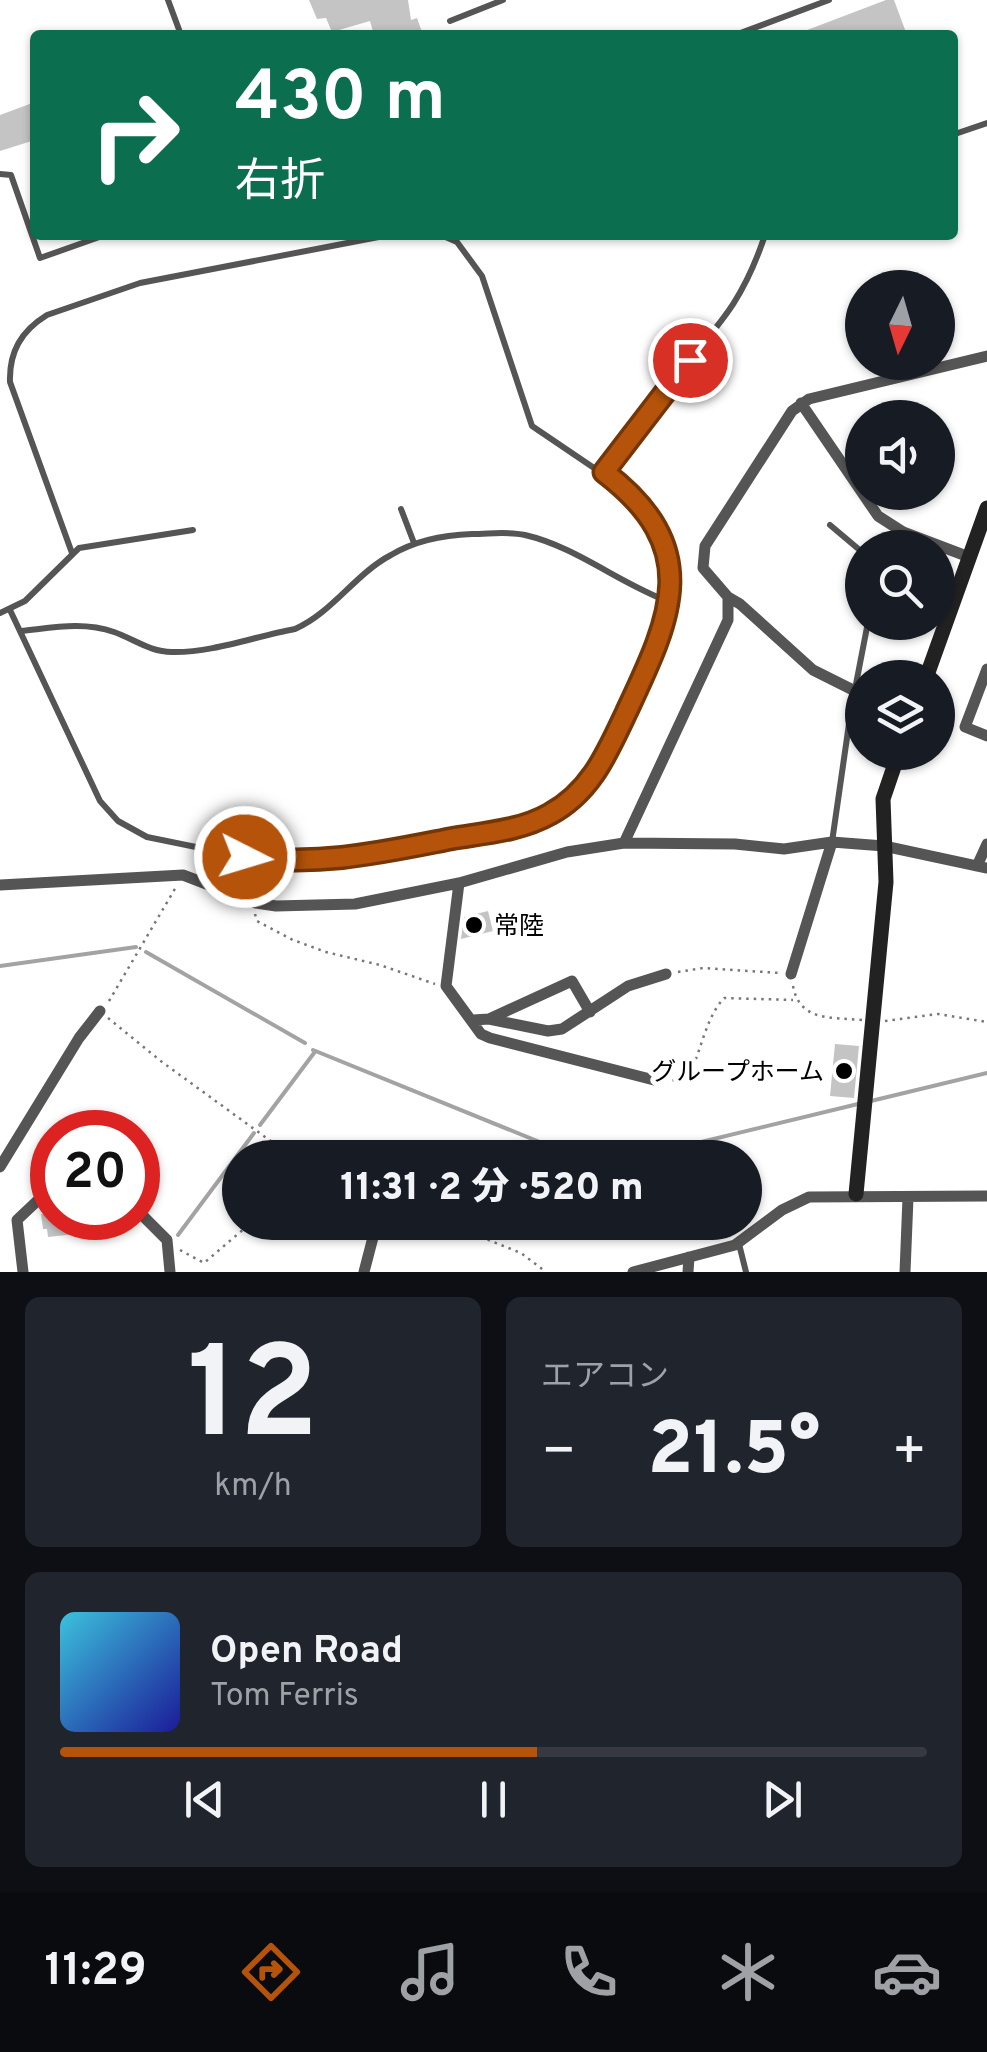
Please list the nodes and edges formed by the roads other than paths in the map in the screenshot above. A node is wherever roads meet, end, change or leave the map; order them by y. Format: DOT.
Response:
graph roads {
  1 [pos="168,0"];
  2 [pos="503,0"];
  3 [pos="830,0"];
  4 [pos="450,21"];
  5 [pos="180,30"];
  6 [pos="759,30"];
  7 [pos="987,123"];
  8 [pos="958,133"];
  9 [pos="0,174"];
  10 [pos="30,229"];
  11 [pos="34,240"];
  12 [pos="91,240"];
  13 [pos="363,240"];
  14 [pos="452,240"];
  15 [pos="763,240"];
  16 [pos="987,356"];
  17 [pos="800,403"];
  18 [pos="604,472"];
  19 [pos="987,508"];
  20 [pos="401,509"];
  21 [pos="830,525"];
  22 [pos="192,530"];
  23 [pos="845,538"];
  24 [pos="414,544"];
  25 [pos="981,544"];
  26 [pos="72,554"];
  27 [pos="969,557"];
  28 [pos="728,597"];
  29 [pos="670,602"];
  30 [pos="10,610"];
  31 [pos="0,613"];
  32 [pos="20,632"];
  33 [pos="932,660"];
  34 [pos="987,669"];
  35 [pos="845,686"];
  36 [pos="987,736"];
  37 [pos="845,747"];
  38 [pos="893,770"];
  39 [pos="249,830"];
  40 [pos="832,842"];
  41 [pos="624,843"];
  42 [pos="987,844"];
  43 [pos="884,846"];
  44 [pos="245,857"];
  45 [pos="982,867"];
  46 [pos="460,883"];
  47 [pos="0,885"];
  48 [pos="232,894"];
  49 [pos="666,974"];
  50 [pos="791,974"];
  51 [pos="100,1011"];
  52 [pos="590,1012"];
  53 [pos="490,1019"];
  54 [pos="473,1020"];
  55 [pos="654,1080"];
  56 [pos="0,1167"];
  57 [pos="856,1194"];
  58 [pos="987,1196"];
  59 [pos="908,1198"];
  60 [pos="30,1208"];
  61 [pos="160,1233"];
  62 [pos="372,1240"];
  63 [pos="739,1242"];
  64 [pos="690,1257"];
  65 [pos="22,1272"];
  66 [pos="170,1272"];
  67 [pos="364,1272"];
  68 [pos="633,1272"];
  69 [pos="688,1272"];
  70 [pos="746,1272"];
  71 [pos="905,1272"];
  1 -- 5 [label="lane"];
  2 -- 4 [label="lane"];
  3 -- 6 [label="lane"];
  7 -- 8 [label="lane"];
  9 -- 10 [label="lane"];
  11 -- 12 [label="lane"];
  13 -- 26 [label="lane"];
  14 -- 18 [label="lane"];
  15 -- 18 [label="lane"];
  16 -- 17 [label="street"];
  17 -- 27 [label="street"];
  17 -- 28 [label="street"];
  18 -- 29 [label="lane"];
  19 -- 25 [label="street"];
  20 -- 24 [label="lane"];
  21 -- 23 [label="lane"];
  22 -- 26 [label="lane"];
  24 -- 29 [label="lane"];
  24 -- 32 [label="lane"];
  25 -- 27 [label="street"];
  26 -- 30 [label="lane"];
  27 -- 33 [label="street"];
  28 -- 35 [label="street"];
  28 -- 41 [label="street"];
  29 -- 44 [label="lane"];
  30 -- 31 [label="lane"];
  30 -- 32 [label="lane"];
  32 -- 44 [label="lane"];
  34 -- 36 [label="street"];
  37 -- 40 [label="lane"];
  38 -- 43 [label="street"];
  39 -- 44 [label="lane"];
  40 -- 41 [label="street"];
  40 -- 43 [label="street"];
  40 -- 50 [label="street"];
  41 -- 46 [label="street"];
  42 -- 45 [label="street"];
  43 -- 45 [label="street"];
  43 -- 57 [label="street"];
  44 -- 48 [label="lane"];
  46 -- 48 [label="street"];
  46 -- 54 [label="street"];
  47 -- 48 [label="street"];
  49 -- 52 [label="street"];
  51 -- 56 [label="street"];
  52 -- 53 [label="street"];
  52 -- 53 [label="street"];
  53 -- 54 [label="street"];
  54 -- 55 [label="street"];
  57 -- 59 [label="street"];
  57 -- 63 [label="street"];
  58 -- 59 [label="street"];
  59 -- 71 [label="street"];
  60 -- 65 [label="street"];
  61 -- 66 [label="street"];
  62 -- 67 [label="street"];
  63 -- 64 [label="street"];
  63 -- 70 [label="lane"];
  64 -- 68 [label="street"];
  64 -- 69 [label="street"];
}
